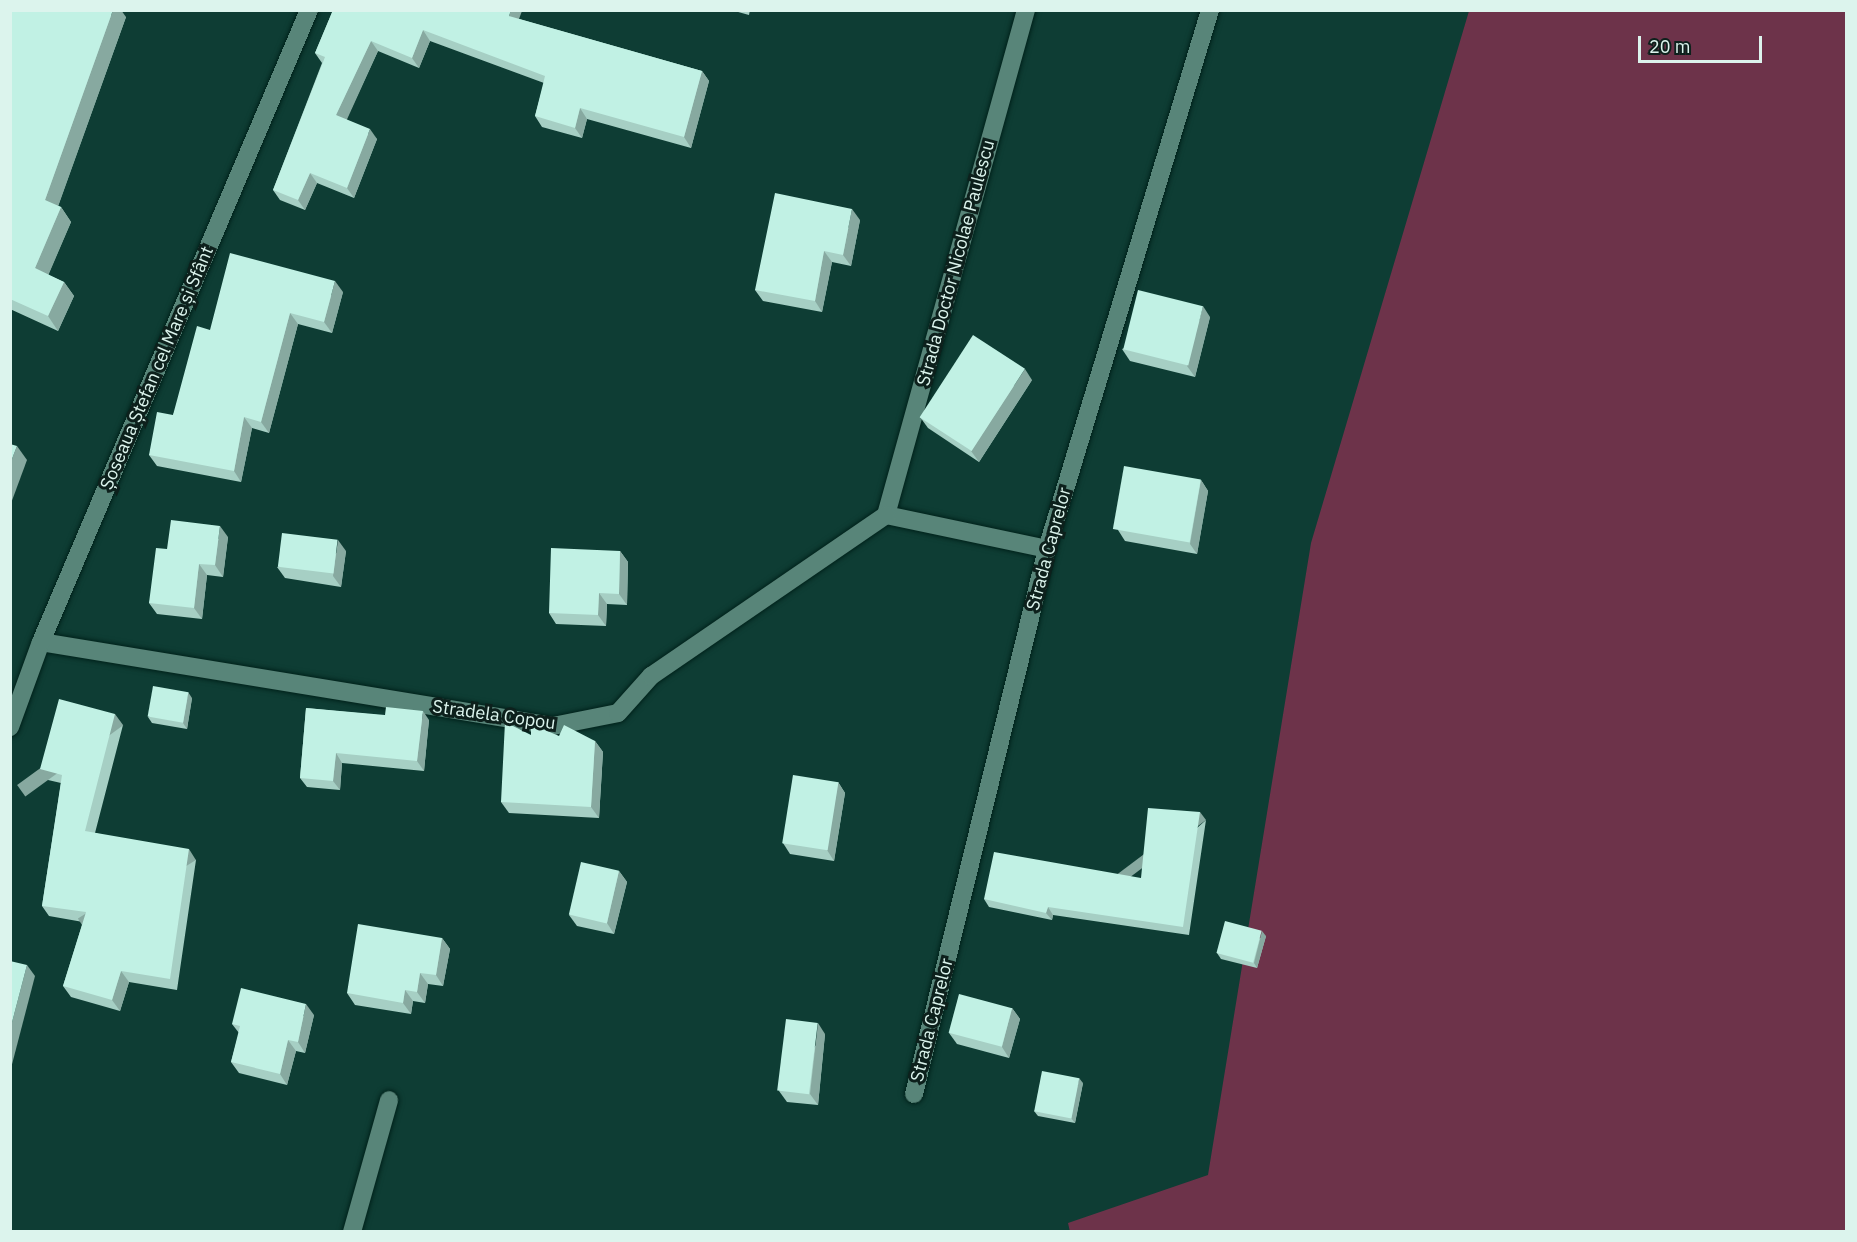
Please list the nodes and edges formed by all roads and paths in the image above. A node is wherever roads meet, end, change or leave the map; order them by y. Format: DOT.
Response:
graph roads {
  1 [pos="309,10"];
  2 [pos="1026,10"];
  3 [pos="1210,10"];
  4 [pos="886,515"];
  5 [pos="1047,549"];
  6 [pos="41,642"];
  7 [pos="10,727"];
  8 [pos="914,1094"];
  9 [pos="389,1100"];
  10 [pos="352,1232"];
  1 -- 6 [label="street, Șoseaua Ștefan cel Mare și Sfânt"];
  2 -- 4 [label="street, Strada Doctor Nicolae Paulescu"];
  3 -- 5 [label="street, Strada Caprelor"];
  4 -- 5 [label="street"];
  4 -- 6 [label="street, Stradela Copou"];
  5 -- 8 [label="street, Strada Caprelor"];
  6 -- 7 [label="street, Șoseaua Ștefan cel Mare și Sfânt"];
  9 -- 10 [label="street"];
}
